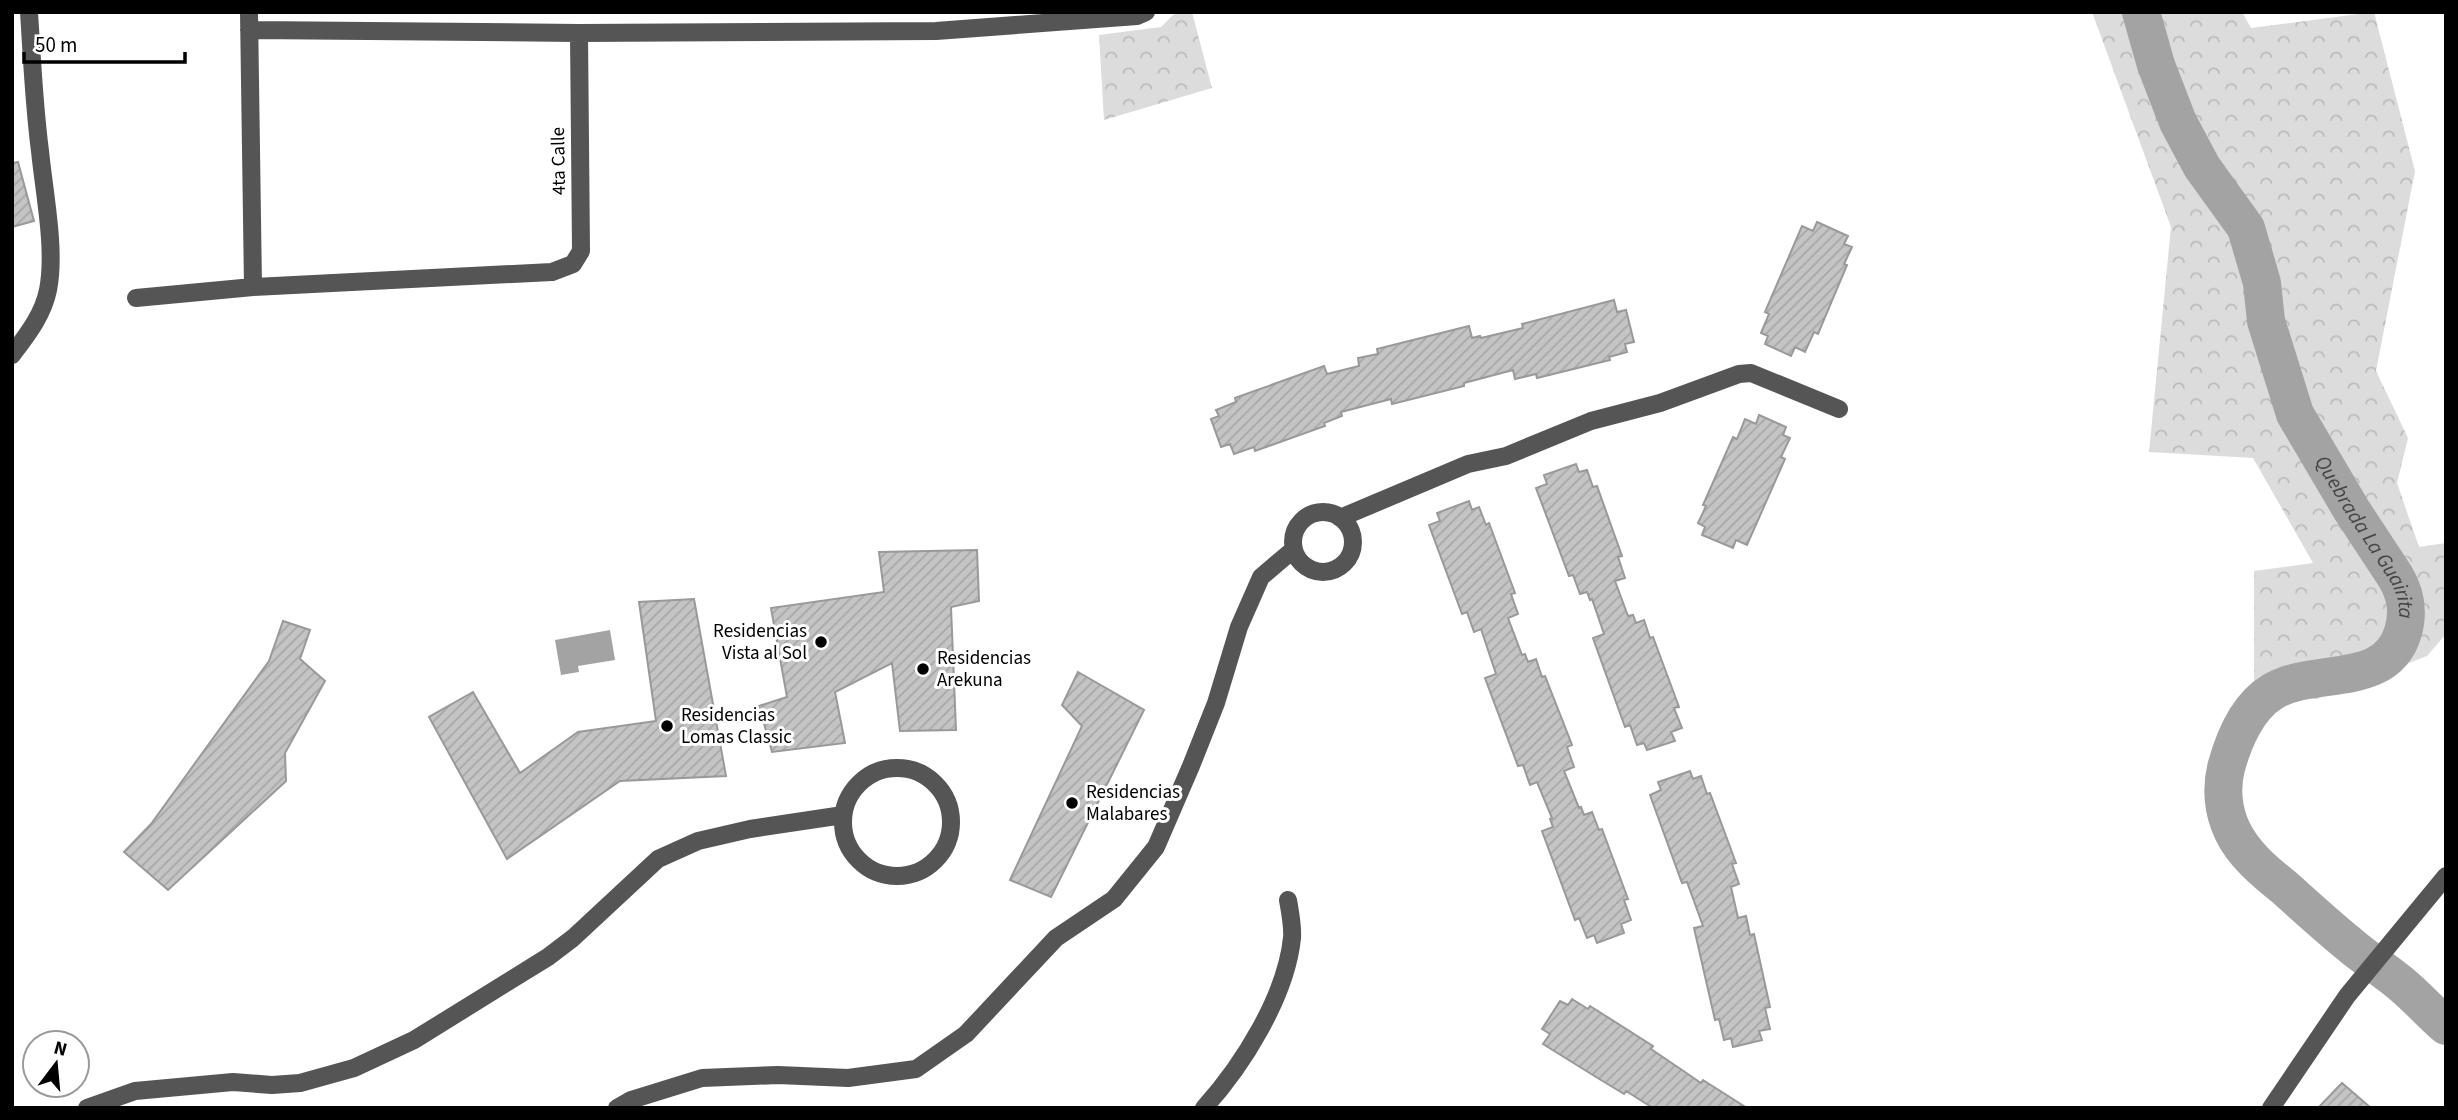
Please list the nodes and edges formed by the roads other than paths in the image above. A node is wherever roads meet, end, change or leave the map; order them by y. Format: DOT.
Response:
graph roads {
  1 [pos="29,12"];
  2 [pos="936,12"];
  3 [pos="1146,12"];
  4 [pos="249,21"];
  5 [pos="936,31"];
  6 [pos="579,33"];
  7 [pos="253,287"];
  8 [pos="136,298"];
  9 [pos="12,355"];
  10 [pos="1839,409"];
  11 [pos="1340,518"];
  12 [pos="1294,549"];
  13 [pos="843,815"];
  14 [pos="2445,877"];
  15 [pos="1288,900"];
  16 [pos="87,1108"];
  17 [pos="617,1108"];
  18 [pos="1204,1108"];
  19 [pos="2271,1108"];
  1 -- 9 [label="street"];
  2 -- 5 [label="street"];
  3 -- 5 [label="street"];
  4 -- 6 [label="street"];
  4 -- 7 [label="street"];
  5 -- 6 [label="street"];
  6 -- 7 [label="street, 4ta Calle"];
  7 -- 8 [label="street"];
  10 -- 11 [label="street"];
  11 -- 12 [label="street"];
  11 -- 12 [label="street"];
  12 -- 17 [label="street"];
  13 -- 13 [label="street"];
  13 -- 16 [label="street"];
  14 -- 19 [label="street"];
  15 -- 18 [label="street"];
}
